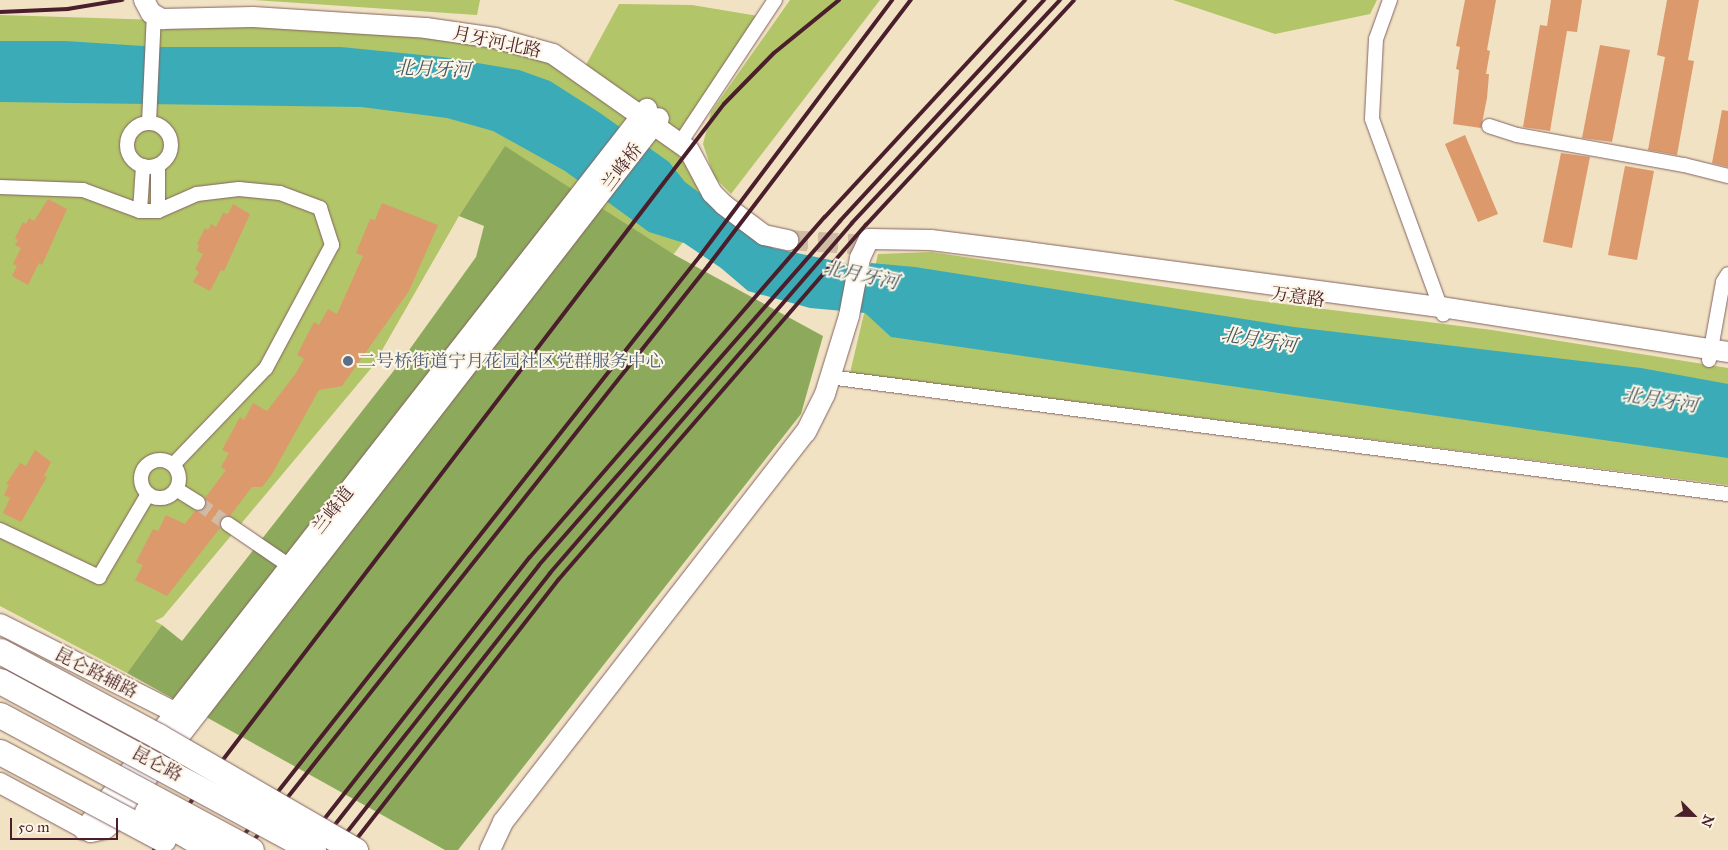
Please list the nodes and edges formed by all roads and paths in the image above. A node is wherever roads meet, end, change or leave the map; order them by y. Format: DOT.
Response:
graph roads {
  1 [pos="776,0"];
  2 [pos="1390,0"];
  3 [pos="150,7"];
  4 [pos="648,120"];
  5 [pos="149,123"];
  6 [pos="1489,126"];
  7 [pos="682,140"];
  8 [pos="158,164"];
  9 [pos="143,166"];
  10 [pos="1728,176"];
  11 [pos="0,187"];
  12 [pos="590,196"];
  13 [pos="728,201"];
  14 [pos="140,211"];
  15 [pos="158,211"];
  16 [pos="756,222"];
  17 [pos="1728,274"];
  18 [pos="1443,312"];
  19 [pos="1719,356"];
  20 [pos="830,377"];
  21 [pos="173,465"];
  22 [pos="176,489"];
  23 [pos="148,494"];
  24 [pos="1728,494"];
  25 [pos="198,503"];
  26 [pos="228,524"];
  27 [pos="0,530"];
  28 [pos="297,571"];
  29 [pos="0,624"];
  30 [pos="0,651"];
  31 [pos="0,681"];
  32 [pos="0,714"];
  33 [pos="184,717"];
  34 [pos="0,726"];
  35 [pos="0,752"];
  36 [pos="145,758"];
  37 [pos="0,782"];
  38 [pos="307,824"];
  39 [pos="183,850"];
  40 [pos="212,850"];
  41 [pos="250,850"];
  42 [pos="313,850"];
  43 [pos="355,850"];
  44 [pos="490,850"];
  1 -- 7 [label="street"];
  2 -- 18 [label="street"];
  3 -- 4 [label="street, 月牙河北路"];
  3 -- 5 [label="street"];
  4 -- 7 [label="street, 月牙河北路"];
  4 -- 12 [label="street, 兰峰桥"];
  5 -- 8 [label="street"];
  5 -- 9 [label="street"];
  6 -- 10 [label="street"];
  7 -- 13 [label="street, 月牙河北路"];
  7 -- 16 [label="street, 月牙河北路"];
  8 -- 9 [label="street"];
  8 -- 15 [label="street"];
  9 -- 14 [label="street"];
  11 -- 14 [label="street"];
  12 -- 28 [label="street, 兰峰道"];
  14 -- 15 [label="street"];
  15 -- 21 [label="street"];
  17 -- 19 [label="street"];
  18 -- 19 [label="street, 万意路"];
  18 -- 20 [label="street, 万意路"];
  20 -- 24 [label="street"];
  20 -- 44 [label="street"];
  21 -- 22 [label="street"];
  21 -- 23 [label="street"];
  22 -- 23 [label="street"];
  22 -- 25 [label="street"];
  23 -- 27 [label="street"];
  26 -- 28 [label="street"];
  28 -- 33 [label="street, 兰峰道"];
  29 -- 33 [label="street, 昆仑路辅路"];
  30 -- 38 [label="highway, bridge"];
  31 -- 36 [label="highway, 昆仑路, bridge"];
  32 -- 41 [label="highway, 昆仑路, bridge"];
  33 -- 37 [label="street, 兰峰道"];
  34 -- 40 [label="highway, bridge"];
  35 -- 39 [label="highway, bridge"];
  36 -- 38 [label="highway, bridge"];
  36 -- 42 [label="highway, 昆仑路, bridge"];
  38 -- 43 [label="highway, bridge"];
}
